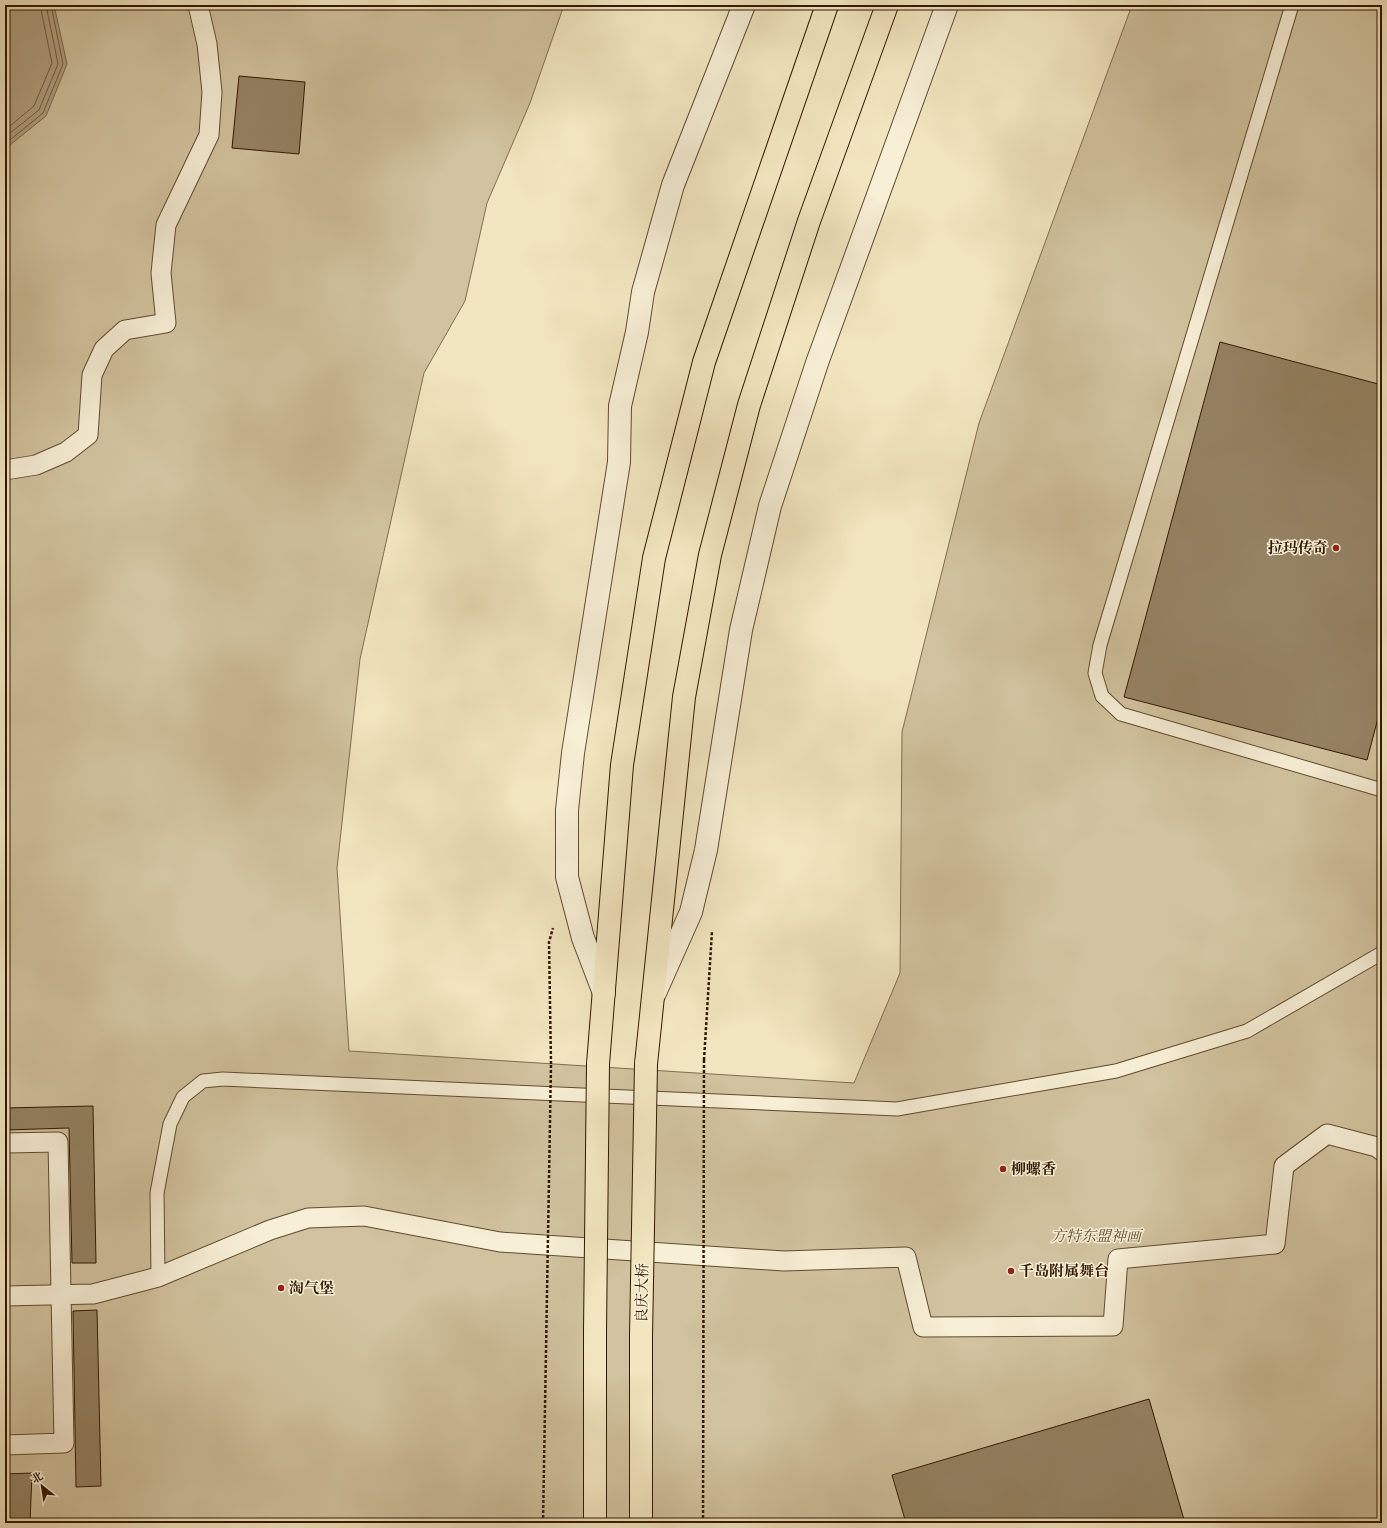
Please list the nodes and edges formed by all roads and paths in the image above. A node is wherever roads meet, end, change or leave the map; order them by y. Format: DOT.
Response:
graph roads {
  1 [pos="198,5"];
  2 [pos="744,5"];
  3 [pos="826,5"];
  4 [pos="887,5"];
  5 [pos="946,5"];
  6 [pos="1292,5"];
  7 [pos="5,470"];
  8 [pos="1382,790"];
  9 [pos="555,920"];
  10 [pos="1382,954"];
  11 [pos="604,993"];
  12 [pos="653,998"];
  13 [pos="704,1060"];
  14 [pos="5,1143"];
  15 [pos="1382,1151"];
  16 [pos="158,1277"];
  17 [pos="61,1295"];
  18 [pos="5,1296"];
  19 [pos="5,1445"];
  20 [pos="543,1523"];
  21 [pos="595,1523"];
  22 [pos="641,1523"];
  23 [pos="703,1523"];
  1 -- 7 [label="street"];
  2 -- 11 [label="street"];
  3 -- 11 [label="main road"];
  4 -- 12 [label="main road, 良庆大桥"];
  5 -- 12 [label="street"];
  6 -- 8 [label="lane"];
  9 -- 20 [label="path, bridge"];
  10 -- 16 [label="lane"];
  11 -- 21 [label="main road, bridge"];
  12 -- 22 [label="main road, 良庆大桥, bridge"];
  13 -- 23 [label="path, bridge"];
  14 -- 17 [label="street"];
  15 -- 16 [label="street"];
  16 -- 17 [label="street"];
  17 -- 18 [label="street"];
  17 -- 19 [label="street"];
}
